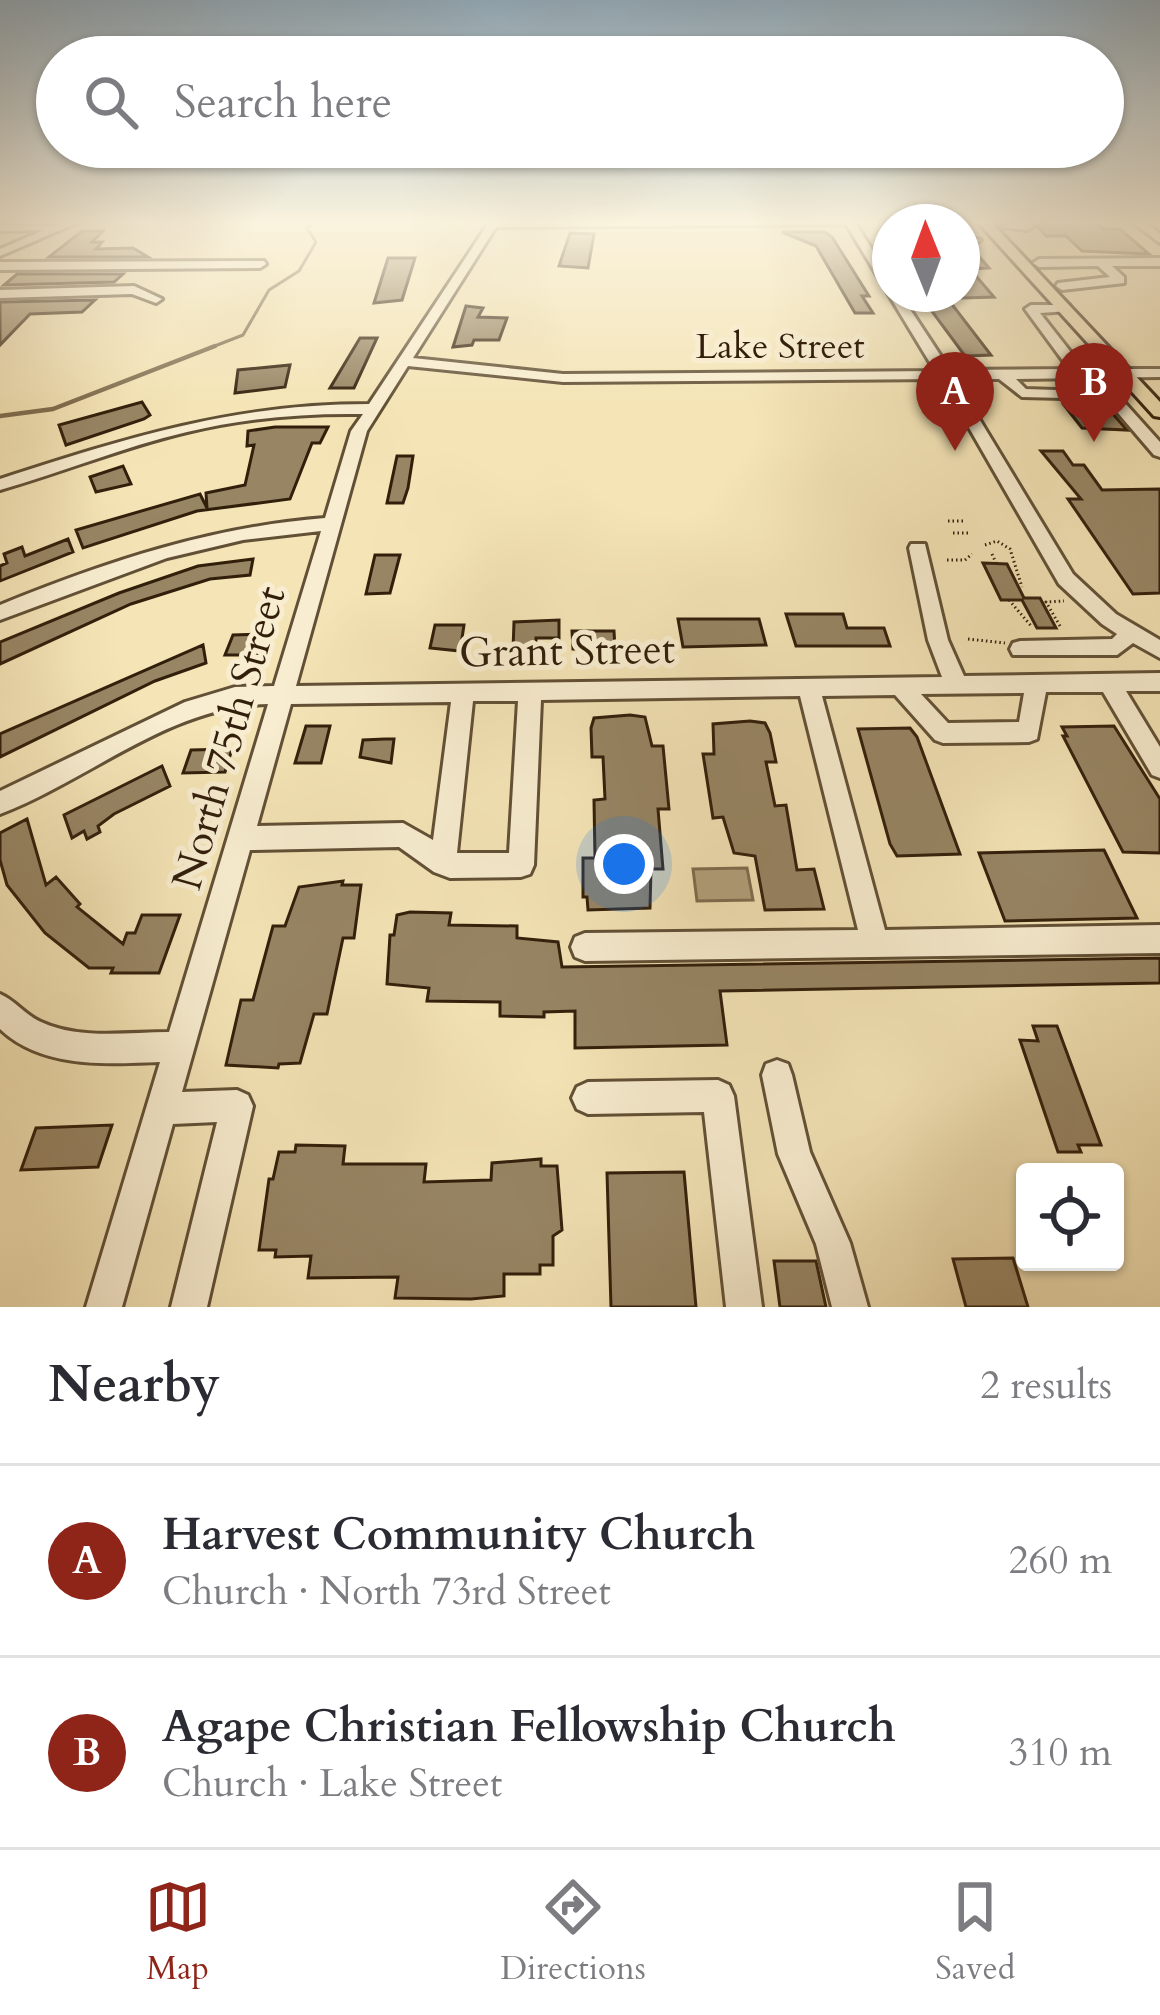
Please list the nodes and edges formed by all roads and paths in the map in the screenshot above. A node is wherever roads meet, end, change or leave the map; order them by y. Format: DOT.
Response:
graph roads {
  1 [pos="454,282"];
  2 [pos="1040,282"];
  3 [pos="1058,282"];
  4 [pos="1086,282"];
  5 [pos="1062,286"];
  6 [pos="0,294"];
  7 [pos="156,299"];
  8 [pos="1064,308"];
  9 [pos="906,312"];
  10 [pos="402,361"];
  11 [pos="1124,373"];
  12 [pos="1152,373"];
  13 [pos="1079,374"];
  14 [pos="944,375"];
  15 [pos="1004,375"];
  16 [pos="1160,389"];
  17 [pos="370,409"];
  18 [pos="1160,412"];
  19 [pos="1151,430"];
  20 [pos="1160,452"];
  21 [pos="0,485"];
  22 [pos="948,520"];
  23 [pos="966,521"];
  24 [pos="332,524"];
  25 [pos="953,533"];
  26 [pos="971,533"];
  27 [pos="985,544"];
  28 [pos="918,548"];
  29 [pos="972,554"];
  30 [pos="992,554"];
  31 [pos="947,560"];
  32 [pos="996,563"];
  33 [pos="1022,586"];
  34 [pos="1009,600"];
  35 [pos="1078,601"];
  36 [pos="0,613"];
  37 [pos="1060,626"];
  38 [pos="1032,627"];
  39 [pos="1130,633"];
  40 [pos="968,639"];
  41 [pos="994,641"];
  42 [pos="1020,649"];
  43 [pos="1160,650"];
  44 [pos="1109,682"];
  45 [pos="1160,682"];
  46 [pos="1037,683"];
  47 [pos="956,684"];
  48 [pos="899,685"];
  49 [pos="808,686"];
  50 [pos="530,690"];
  51 [pos="463,691"];
  52 [pos="283,694"];
  53 [pos="1160,768"];
  54 [pos="0,803"];
  55 [pos="240,838"];
  56 [pos="443,863"];
  57 [pos="1160,939"];
  58 [pos="874,944"];
  59 [pos="585,947"];
  60 [pos="0,1010"];
  61 [pos="180,1046"];
  62 [pos="777,1075"];
  63 [pos="588,1098"];
  64 [pos="162,1108"];
  65 [pos="104,1307"];
  66 [pos="189,1307"];
  67 [pos="744,1307"];
  68 [pos="850,1307"];
  1 -- 10 [label="street, North 75th Street"];
  2 -- 8 [label="main road"];
  3 -- 5 [label="main road"];
  4 -- 5 [label="street"];
  5 -- 12 [label="main road"];
  6 -- 7 [label="street"];
  8 -- 11 [label="main road"];
  8 -- 13 [label="street"];
  9 -- 14 [label="street"];
  10 -- 14 [label="street, Lake Street"];
  10 -- 17 [label="street, North 75th Street"];
  11 -- 12 [label="street, Lake Street"];
  11 -- 13 [label="street, Lake Street"];
  11 -- 18 [label="main road"];
  12 -- 16 [label="main road"];
  13 -- 15 [label="street, Lake Street"];
  14 -- 15 [label="street, Lake Street"];
  14 -- 39 [label="street"];
  15 -- 19 [label="street"];
  17 -- 21 [label="street"];
  17 -- 24 [label="street, North 75th Street"];
  19 -- 20 [label="street"];
  22 -- 23 [label="path"];
  24 -- 36 [label="street"];
  24 -- 52 [label="street, North 75th Street"];
  25 -- 26 [label="path"];
  27 -- 33 [label="path"];
  28 -- 47 [label="street"];
  29 -- 31 [label="path"];
  30 -- 32 [label="path"];
  34 -- 38 [label="path"];
  35 -- 37 [label="path"];
  39 -- 42 [label="street"];
  39 -- 43 [label="street"];
  40 -- 41 [label="path"];
  44 -- 45 [label="street, Grant Street"];
  44 -- 46 [label="street, Grant Street"];
  44 -- 53 [label="street"];
  46 -- 47 [label="street, Grant Street"];
  46 -- 48 [label="street"];
  47 -- 48 [label="street, Grant Street"];
  48 -- 49 [label="street, Grant Street"];
  49 -- 50 [label="street, Grant Street"];
  49 -- 58 [label="street"];
  50 -- 51 [label="street, Grant Street"];
  50 -- 56 [label="street"];
  51 -- 52 [label="street, Grant Street"];
  51 -- 56 [label="street"];
  52 -- 54 [label="street, Grant Street"];
  52 -- 55 [label="street, North 75th Street"];
  55 -- 56 [label="street"];
  55 -- 61 [label="street, North 75th Street"];
  57 -- 58 [label="street"];
  58 -- 59 [label="street"];
  60 -- 61 [label="street"];
  61 -- 64 [label="street, North 75th Street"];
  62 -- 68 [label="street"];
  63 -- 67 [label="street"];
  64 -- 65 [label="street, North 75th Street"];
  64 -- 66 [label="street"];
}
